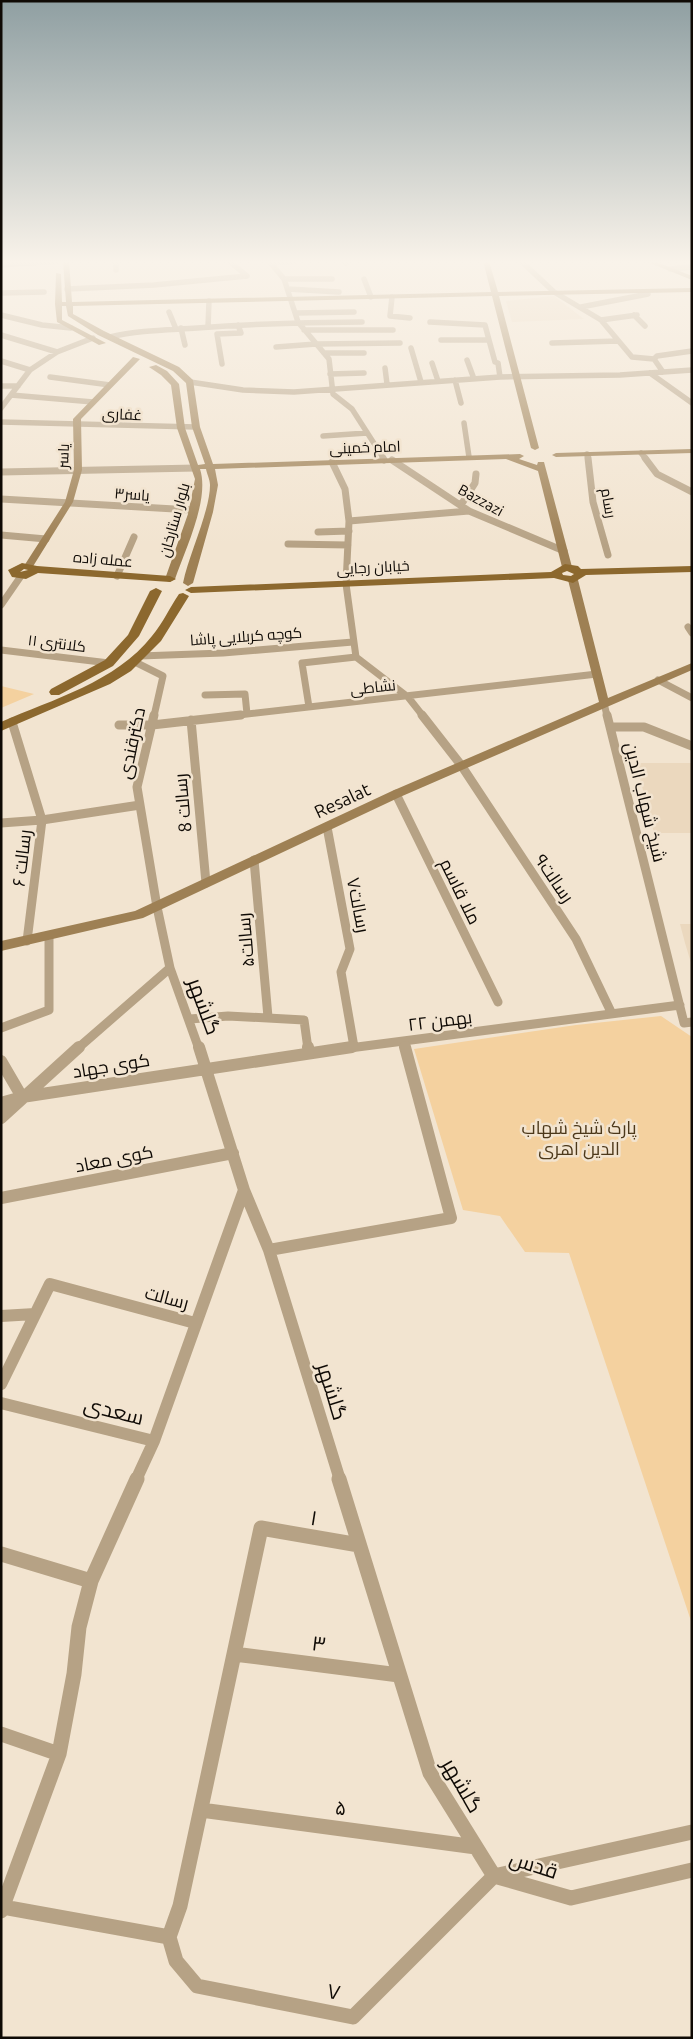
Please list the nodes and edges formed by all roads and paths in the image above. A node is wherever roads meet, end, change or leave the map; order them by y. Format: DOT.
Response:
graph roads {
  1 [pos="51,356"];
  2 [pos="130,356"];
  3 [pos="149,356"];
  4 [pos="221,356"];
  5 [pos="327,356"];
  6 [pos="415,356"];
  7 [pos="493,356"];
  8 [pos="511,356"];
  9 [pos="631,356"];
  10 [pos="657,356"];
  11 [pos="136,359"];
  12 [pos="654,359"];
  13 [pos="468,360"];
  14 [pos="2,362"];
  15 [pos="432,363"];
  16 [pos="222,364"];
  17 [pos="385,368"];
  18 [pos="30,370"];
  19 [pos="692,370"];
  20 [pos="663,372"];
  21 [pos="364,373"];
  22 [pos="650,373"];
  23 [pos="330,374"];
  24 [pos="516,376"];
  25 [pos="50,377"];
  26 [pos="500,377"];
  27 [pos="474,378"];
  28 [pos="455,380"];
  29 [pos="438,381"];
  30 [pos="190,382"];
  31 [pos="387,384"];
  32 [pos="424,384"];
  33 [pos="110,385"];
  34 [pos="1,386"];
  35 [pos="18,386"];
  36 [pos="331,388"];
  37 [pos="11,395"];
  38 [pos="93,402"];
  39 [pos="460,403"];
  40 [pos="692,403"];
  41 [pos="1,408"];
  42 [pos="1,422"];
  43 [pos="464,423"];
  44 [pos="78,425"];
  45 [pos="196,427"];
  46 [pos="181,428"];
  47 [pos="367,433"];
  48 [pos="322,436"];
  49 [pos="535,448"];
  50 [pos="692,451"];
  51 [pos="641,453"];
  52 [pos="587,454"];
  53 [pos="556,455"];
  54 [pos="509,456"];
  55 [pos="520,456"];
  56 [pos="469,457"];
  57 [pos="388,460"];
  58 [pos="332,462"];
  59 [pos="210,466"];
  60 [pos="542,467"];
  61 [pos="196,468"];
  62 [pos="78,470"];
  63 [pos="1,472"];
  64 [pos="476,474"];
  65 [pos="692,492"];
  66 [pos="1,499"];
  67 [pos="69,502"];
  68 [pos="462,506"];
  69 [pos="192,510"];
  70 [pos="469,510"];
  71 [pos="349,521"];
  72 [pos="350,531"];
  73 [pos="318,532"];
  74 [pos="1,535"];
  75 [pos="134,537"];
  76 [pos="46,539"];
  77 [pos="288,544"];
  78 [pos="348,545"];
  79 [pos="608,555"];
  80 [pos="566,559"];
  81 [pos="1,567"];
  82 [pos="692,570"];
  83 [pos="25,571"];
  84 [pos="542,575"];
  85 [pos="556,575"];
  86 [pos="118,576"];
  87 [pos="577,576"];
  88 [pos="170,579"];
  89 [pos="346,584"];
  90 [pos="188,589"];
  91 [pos="161,593"];
  92 [pos="1,605"];
  93 [pos="353,642"];
  94 [pos="1,650"];
  95 [pos="356,656"];
  96 [pos="138,659"];
  97 [pos="109,663"];
  98 [pos="692,666"];
  99 [pos="597,674"];
  100 [pos="658,680"];
  101 [pos="205,695"];
  102 [pos="408,697"];
  103 [pos="692,698"];
  104 [pos="604,703"];
  105 [pos="309,708"];
  106 [pos="247,714"];
  107 [pos="191,720"];
  108 [pos="5,722"];
  109 [pos="119,725"];
  110 [pos="152,725"];
  111 [pos="610,727"];
  112 [pos="692,746"];
  113 [pos="461,765"];
  114 [pos="396,794"];
  115 [pos="140,805"];
  116 [pos="42,820"];
  117 [pos="1,823"];
  118 [pos="327,827"];
  119 [pos="254,860"];
  120 [pos="206,883"];
  121 [pos="157,907"];
  122 [pos="49,936"];
  123 [pos="27,941"];
  124 [pos="1,946"];
  125 [pos="170,968"];
  126 [pos="498,1002"];
  127 [pos="680,1005"];
  128 [pos="612,1014"];
  129 [pos="268,1017"];
  130 [pos="190,1019"];
  131 [pos="692,1022"];
  132 [pos="1,1028"];
  133 [pos="403,1041"];
  134 [pos="354,1047"];
  135 [pos="308,1053"];
  136 [pos="1,1061"];
  137 [pos="205,1068"];
  138 [pos="22,1098"];
  139 [pos="1,1104"];
  140 [pos="1,1118"];
  141 [pos="233,1153"];
  142 [pos="244,1190"];
  143 [pos="1,1198"];
  144 [pos="269,1250"];
  145 [pos="35,1314"];
  146 [pos="1,1316"];
  147 [pos="196,1323"];
  148 [pos="1,1384"];
  149 [pos="1,1403"];
  150 [pos="154,1441"];
  151 [pos="359,1545"];
  152 [pos="1,1554"];
  153 [pos="91,1581"];
  154 [pos="234,1654"];
  155 [pos="399,1674"];
  156 [pos="1,1734"];
  157 [pos="59,1754"];
  158 [pos="201,1810"];
  159 [pos="692,1832"];
  160 [pos="476,1847"];
  161 [pos="692,1870"];
  162 [pos="494,1876"];
  163 [pos="2,1909"];
  164 [pos="169,1937"];
  1 -- 18 [label="street"];
  2 -- 11 [label="main road, بلوار ستارخان"];
  3 -- 30 [label="main road"];
  4 -- 16 [label="street"];
  5 -- 23 [label="street"];
  6 -- 32 [label="street"];
  7 -- 26 [label="street"];
  8 -- 24 [label="main road"];
  9 -- 12 [label="street"];
  10 -- 12 [label="street"];
  11 -- 33 [label="main road, یاسر"];
  11 -- 46 [label="main road, بلوار ستارخان"];
  12 -- 20 [label="street"];
  13 -- 27 [label="street"];
  14 -- 18 [label="street"];
  15 -- 29 [label="street"];
  17 -- 31 [label="street"];
  18 -- 35 [label="street"];
  19 -- 20 [label="street"];
  20 -- 22 [label="street"];
  21 -- 23 [label="street"];
  22 -- 24 [label="street"];
  22 -- 40 [label="street"];
  23 -- 36 [label="street"];
  24 -- 26 [label="street"];
  24 -- 49 [label="main road"];
  25 -- 33 [label="street"];
  26 -- 27 [label="street"];
  27 -- 28 [label="street"];
  28 -- 29 [label="street"];
  28 -- 39 [label="street"];
  29 -- 32 [label="street"];
  30 -- 36 [label="street"];
  30 -- 45 [label="main road, بلوار ستارخان"];
  31 -- 32 [label="street"];
  31 -- 36 [label="street"];
  33 -- 38 [label="main road, یاسر"];
  34 -- 35 [label="street"];
  35 -- 37 [label="street"];
  36 -- 47 [label="street"];
  37 -- 38 [label="street"];
  37 -- 41 [label="street"];
  38 -- 44 [label="main road, یاسر"];
  42 -- 44 [label="street, غفاری"];
  43 -- 56 [label="street"];
  44 -- 46 [label="street, غفاری"];
  44 -- 62 [label="main road, یاسر"];
  45 -- 46 [label="street, غفاری"];
  45 -- 59 [label="main road, بلوار ستارخان"];
  46 -- 61 [label="main road, بلوار ستارخان"];
  47 -- 48 [label="street"];
  47 -- 57 [label="street"];
  49 -- 53 [label="main road"];
  49 -- 55 [label="main road"];
  50 -- 51 [label="main road"];
  51 -- 52 [label="main road"];
  51 -- 65 [label="street"];
  52 -- 53 [label="main road"];
  52 -- 79 [label="street, رسام"];
  53 -- 60 [label="main road"];
  54 -- 55 [label="main road, امام خمینی"];
  54 -- 56 [label="main road, امام خمینی"];
  54 -- 60 [label="main road"];
  55 -- 60 [label="main road"];
  56 -- 57 [label="main road, امام خمینی"];
  57 -- 58 [label="main road, امام خمینی"];
  57 -- 68 [label="street, Bazzazi"];
  58 -- 59 [label="main road, امام خمینی"];
  58 -- 71 [label="street"];
  59 -- 61 [label="main road, امام خمینی"];
  59 -- 90 [label="main road, بلوار ستارخان"];
  60 -- 80 [label="main road"];
  61 -- 62 [label="street"];
  61 -- 69 [label="main road, بلوار ستارخان"];
  62 -- 63 [label="street"];
  62 -- 67 [label="main road, یاسر"];
  64 -- 68 [label="street"];
  66 -- 67 [label="street, یاسر۳"];
  67 -- 69 [label="street, یاسر۳"];
  67 -- 76 [label="main road, یاسر"];
  68 -- 70 [label="street, Bazzazi"];
  69 -- 88 [label="main road, بلوار ستارخان"];
  70 -- 71 [label="street"];
  70 -- 80 [label="street, Bazzazi"];
  71 -- 72 [label="street"];
  72 -- 73 [label="street"];
  72 -- 78 [label="street"];
  74 -- 76 [label="street"];
  75 -- 86 [label="street"];
  76 -- 83 [label="main road, یاسر"];
  77 -- 78 [label="street"];
  78 -- 89 [label="street"];
  80 -- 84 [label="main road"];
  80 -- 85 [label="main road"];
  80 -- 87 [label="main road"];
  81 -- 83 [label="main road"];
  82 -- 87 [label="main road"];
  83 -- 86 [label="main road, عمله زاده"];
  83 -- 91 [label="main road, عمله زاده"];
  83 -- 92 [label="street"];
  84 -- 85 [label="main road, خیابان رجایی"];
  84 -- 89 [label="main road, خیابان رجایی"];
  85 -- 87 [label="main road"];
  86 -- 88 [label="main road, عمله زاده"];
  87 -- 99 [label="main road, شیخ شهاب الدین"];
  88 -- 90 [label="main road, عمله زاده"];
  88 -- 91 [label="main road"];
  89 -- 90 [label="main road, خیابان رجایی"];
  89 -- 93 [label="street"];
  90 -- 91 [label="main road, عمله زاده"];
  90 -- 96 [label="main road"];
  91 -- 97 [label="main road"];
  93 -- 95 [label="street"];
  93 -- 96 [label="street, کوچه کربلایی پاشا"];
  94 -- 97 [label="street, کلانتری ۱۱"];
  95 -- 102 [label="street, رسالت۹"];
  95 -- 105 [label="street"];
  96 -- 108 [label="main road"];
  96 -- 110 [label="street, دکترقندی"];
  97 -- 108 [label="main road"];
  98 -- 100 [label="main road, Resalat"];
  99 -- 102 [label="street, نشاطی"];
  99 -- 104 [label="main road, شیخ شهاب الدین"];
  100 -- 103 [label="street"];
  100 -- 104 [label="main road, Resalat"];
  101 -- 106 [label="street"];
  102 -- 105 [label="street, نشاطی"];
  102 -- 113 [label="street, رسالت۹"];
  104 -- 111 [label="street, شیخ شهاب الدین"];
  104 -- 113 [label="main road, Resalat"];
  105 -- 106 [label="street, نشاطی"];
  106 -- 107 [label="street, نشاطی"];
  107 -- 110 [label="street, نشاطی"];
  107 -- 120 [label="street, رسالت 8"];
  108 -- 116 [label="street, رسالت ۶"];
  109 -- 110 [label="street, نشاطی"];
  110 -- 115 [label="street, دکترقندی"];
  111 -- 112 [label="street"];
  111 -- 127 [label="street, شیخ شهاب الدین"];
  113 -- 114 [label="main road, Resalat"];
  113 -- 128 [label="street, رسالت۹"];
  114 -- 118 [label="main road, Resalat"];
  114 -- 126 [label="street, ملا قاسم"];
  115 -- 116 [label="street"];
  115 -- 121 [label="street, دکترقندی"];
  116 -- 117 [label="street"];
  116 -- 123 [label="street, رسالت ۶"];
  118 -- 119 [label="main road, Resalat"];
  118 -- 134 [label="street, رسالت۷"];
  119 -- 120 [label="main road, Resalat"];
  119 -- 129 [label="street, رسالت۵"];
  120 -- 121 [label="main road, Resalat"];
  121 -- 122 [label="main road, Resalat"];
  121 -- 125 [label="street, گلشهر"];
  122 -- 123 [label="main road, Resalat"];
  122 -- 132 [label="street"];
  123 -- 124 [label="main road, Resalat"];
  125 -- 130 [label="street, گلشهر"];
  125 -- 138 [label="street"];
  127 -- 128 [label="street, ۲۲ بهمن"];
  127 -- 131 [label="street, شیخ شهاب الدین"];
  128 -- 133 [label="street, ۲۲ بهمن"];
  129 -- 130 [label="street"];
  129 -- 135 [label="street"];
  130 -- 137 [label="street, گلشهر"];
  133 -- 134 [label="street, ۲۲ بهمن"];
  133 -- 144 [label="street"];
  134 -- 135 [label="street, ۲۲ بهمن"];
  135 -- 137 [label="street, ۲۲ بهمن"];
  136 -- 138 [label="street"];
  137 -- 138 [label="street, کوی جهاد"];
  137 -- 141 [label="street, گلشهر"];
  138 -- 139 [label="street, کوی جهاد"];
  138 -- 140 [label="street"];
  141 -- 142 [label="street, گلشهر"];
  141 -- 143 [label="street, کوی معاد"];
  142 -- 144 [label="street, گلشهر"];
  142 -- 147 [label="street, رسالت"];
  144 -- 151 [label="street, گلشهر"];
  145 -- 146 [label="street"];
  145 -- 147 [label="street, رسالت"];
  145 -- 148 [label="street"];
  147 -- 150 [label="street, سعدی"];
  149 -- 150 [label="street, سعدی"];
  150 -- 153 [label="street"];
  151 -- 154 [label="street, ۱"];
  151 -- 155 [label="street, گلشهر"];
  152 -- 153 [label="street"];
  153 -- 157 [label="street"];
  154 -- 155 [label="street, ۳"];
  154 -- 158 [label="street"];
  155 -- 160 [label="street, گلشهر"];
  156 -- 157 [label="street"];
  157 -- 163 [label="street"];
  158 -- 160 [label="street, ۵"];
  158 -- 164 [label="street"];
  159 -- 162 [label="street, قدس"];
  160 -- 162 [label="street, گلشهر"];
  161 -- 162 [label="street, قدس"];
  162 -- 164 [label="street, ۷"];
  163 -- 164 [label="street"];
}
